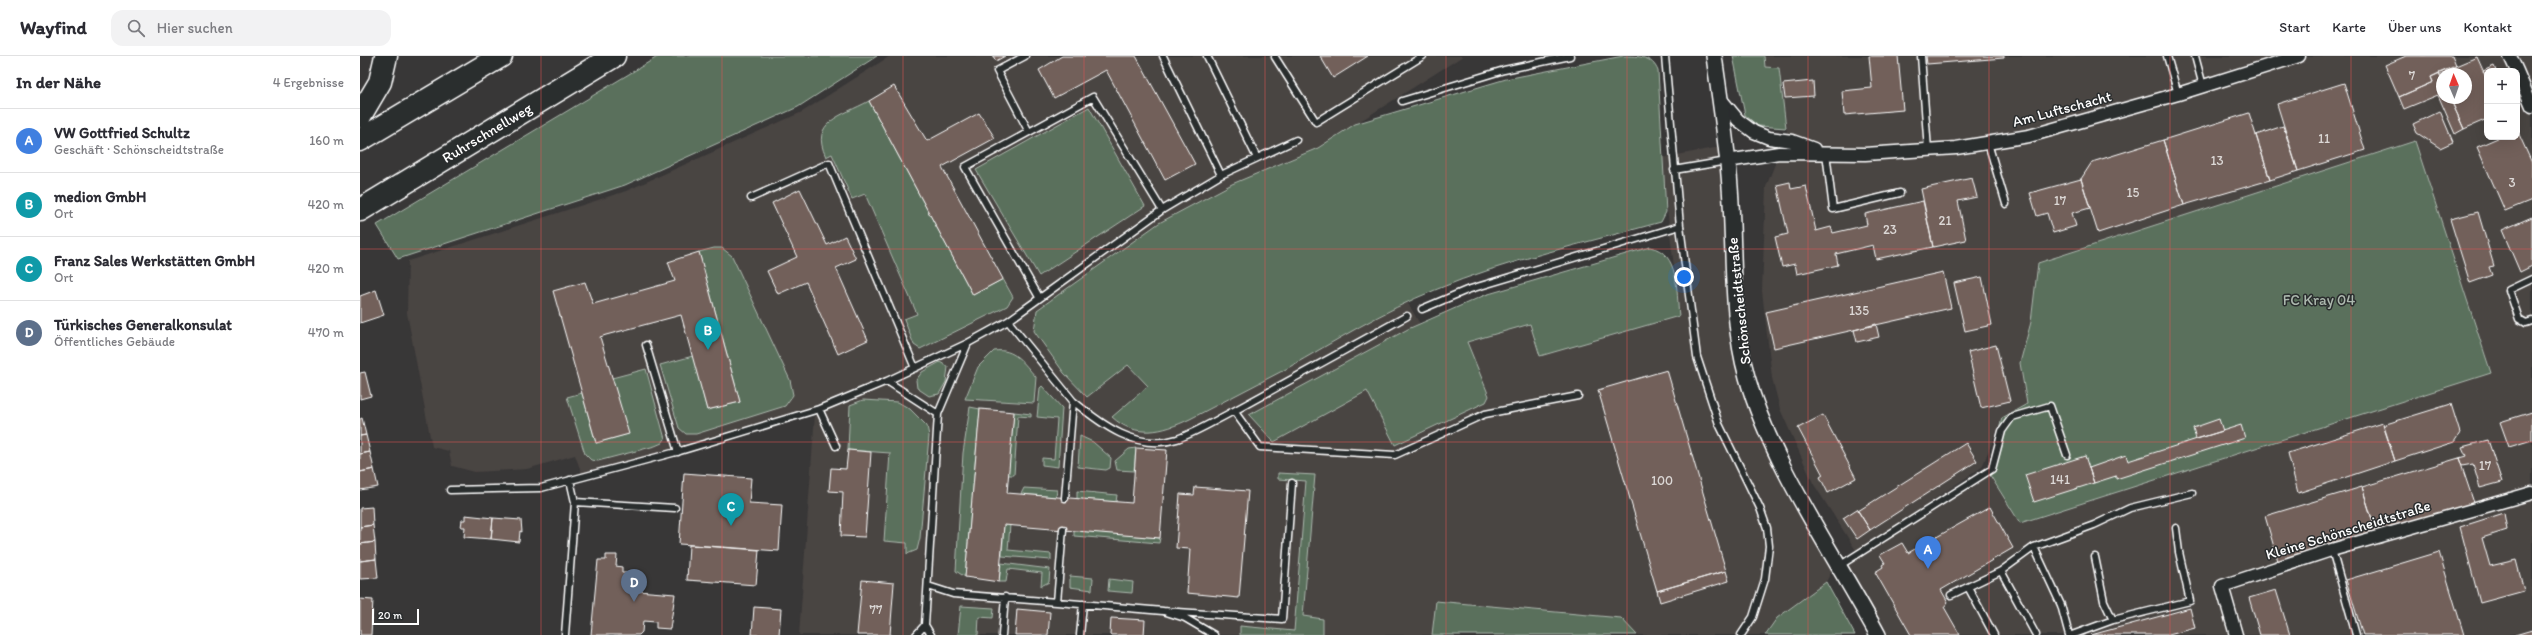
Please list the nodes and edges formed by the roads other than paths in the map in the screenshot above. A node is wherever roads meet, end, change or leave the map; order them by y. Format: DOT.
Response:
graph roads {
  1 [pos="386,56"];
  2 [pos="501,56"];
  3 [pos="614,56"];
  4 [pos="1024,56"];
  5 [pos="1163,56"];
  6 [pos="1207,56"];
  7 [pos="1275,56"];
  8 [pos="1422,56"];
  9 [pos="1570,56"];
  10 [pos="1665,56"];
  11 [pos="1714,56"];
  12 [pos="1921,56"];
  13 [pos="2167,56"];
  14 [pos="2195,56"];
  15 [pos="2299,56"];
  16 [pos="2510,56"];
  17 [pos="2516,68"];
  18 [pos="2520,78"];
  19 [pos="2204,86"];
  20 [pos="2178,94"];
  21 [pos="1719,97"];
  22 [pos="1402,101"];
  23 [pos="2532,106"];
  24 [pos="360,116"];
  25 [pos="1029,132"];
  26 [pos="360,140"];
  27 [pos="1296,140"];
  28 [pos="1988,143"];
  29 [pos="1928,150"];
  30 [pos="1826,153"];
  31 [pos="1257,158"];
  32 [pos="1727,161"];
  33 [pos="1674,170"];
  34 [pos="1221,175"];
  35 [pos="1900,193"];
  36 [pos="751,198"];
  37 [pos="2006,204"];
  38 [pos="360,210"];
  39 [pos="1162,210"];
  40 [pos="1680,226"];
  41 [pos="2532,279"];
  42 [pos="1040,297"];
  43 [pos="1422,309"];
  44 [pos="1407,316"];
  45 [pos="1008,321"];
  46 [pos="2532,321"];
  47 [pos="968,344"];
  48 [pos="646,345"];
  49 [pos="915,368"];
  50 [pos="887,381"];
  51 [pos="1578,396"];
  52 [pos="1073,400"];
  53 [pos="819,409"];
  54 [pos="1234,411"];
  55 [pos="938,414"];
  56 [pos="836,446"];
  57 [pos="678,452"];
  58 [pos="2067,455"];
  59 [pos="570,480"];
  60 [pos="1292,483"];
  61 [pos="450,490"];
  62 [pos="2192,493"];
  63 [pos="2532,493"];
  64 [pos="1066,498"];
  65 [pos="576,502"];
  66 [pos="675,508"];
  67 [pos="2176,528"];
  68 [pos="1063,529"];
  69 [pos="2034,548"];
  70 [pos="2332,550"];
  71 [pos="2095,557"];
  72 [pos="1840,566"];
  73 [pos="2001,571"];
  74 [pos="928,586"];
  75 [pos="1968,587"];
  76 [pos="1952,596"];
  77 [pos="1005,597"];
  78 [pos="1057,602"];
  79 [pos="1083,604"];
  80 [pos="1163,611"];
  81 [pos="2113,620"];
  82 [pos="925,625"];
  83 [pos="2033,634"];
  84 [pos="565,635"];
  85 [pos="916,635"];
  86 [pos="931,635"];
  87 [pos="1002,635"];
  88 [pos="1080,635"];
  89 [pos="1214,635"];
  90 [pos="1741,635"];
  91 [pos="1878,635"];
  92 [pos="1994,635"];
  93 [pos="2071,635"];
  94 [pos="2236,635"];
  95 [pos="2356,635"];
  1 -- 24 [label="highway"];
  2 -- 26 [label="highway"];
  3 -- 38 [label="highway, Ruhrschnellweg"];
  4 -- 25 [label="lane"];
  5 -- 34 [label="lane"];
  6 -- 31 [label="lane"];
  7 -- 8 [label="lane"];
  9 -- 22 [label="lane"];
  10 -- 33 [label="lane"];
  11 -- 21 [label="street, Schönscheidtstraße"];
  12 -- 29 [label="lane"];
  13 -- 20 [label="lane"];
  14 -- 19 [label="lane"];
  15 -- 19 [label="street, Am Luftschacht"];
  16 -- 17 [label="street"];
  18 -- 23 [label="street"];
  19 -- 20 [label="street, Am Luftschacht"];
  20 -- 28 [label="street, Am Luftschacht"];
  21 -- 30 [label="street, Am Luftschacht"];
  21 -- 32 [label="street, Schönscheidtstraße"];
  25 -- 39 [label="lane"];
  25 -- 42 [label="lane"];
  27 -- 31 [label="lane"];
  28 -- 29 [label="street, Am Luftschacht"];
  28 -- 37 [label="lane"];
  29 -- 30 [label="street, Am Luftschacht"];
  30 -- 32 [label="street, Am Luftschacht"];
  30 -- 35 [label="lane"];
  31 -- 34 [label="lane"];
  32 -- 33 [label="lane"];
  32 -- 72 [label="street, Schönscheidtstraße"];
  33 -- 40 [label="lane"];
  34 -- 39 [label="lane"];
  36 -- 49 [label="lane"];
  39 -- 42 [label="lane"];
  40 -- 43 [label="lane"];
  40 -- 90 [label="lane"];
  41 -- 46 [label="lane"];
  42 -- 45 [label="lane"];
  44 -- 54 [label="lane"];
  45 -- 47 [label="lane"];
  45 -- 52 [label="lane"];
  47 -- 49 [label="lane"];
  47 -- 55 [label="lane"];
  48 -- 57 [label="lane"];
  49 -- 50 [label="lane"];
  50 -- 53 [label="lane"];
  50 -- 55 [label="lane"];
  51 -- 54 [label="lane"];
  52 -- 54 [label="lane"];
  52 -- 64 [label="lane"];
  53 -- 56 [label="lane"];
  53 -- 57 [label="lane"];
  55 -- 74 [label="lane"];
  57 -- 59 [label="lane"];
  58 -- 72 [label="lane"];
  59 -- 61 [label="lane"];
  59 -- 65 [label="lane"];
  60 -- 80 [label="lane"];
  62 -- 69 [label="lane"];
  63 -- 70 [label="street, Kleine Schönscheidtstraße"];
  65 -- 66 [label="lane"];
  65 -- 84 [label="lane"];
  67 -- 81 [label="lane"];
  68 -- 78 [label="lane"];
  69 -- 73 [label="lane"];
  69 -- 93 [label="lane"];
  70 -- 94 [label="street, Kleine Schönscheidtstraße"];
  70 -- 95 [label="lane"];
  71 -- 81 [label="lane"];
  72 -- 91 [label="street, Schönscheidtstraße"];
  73 -- 75 [label="lane"];
  73 -- 83 [label="lane"];
  74 -- 77 [label="lane"];
  74 -- 82 [label="lane"];
  75 -- 76 [label="lane"];
  75 -- 92 [label="lane"];
  77 -- 78 [label="lane"];
  77 -- 87 [label="lane"];
  78 -- 79 [label="lane"];
  79 -- 80 [label="lane"];
  79 -- 88 [label="lane"];
  80 -- 89 [label="lane"];
  81 -- 93 [label="lane"];
  82 -- 85 [label="lane"];
  82 -- 86 [label="lane"];
}
